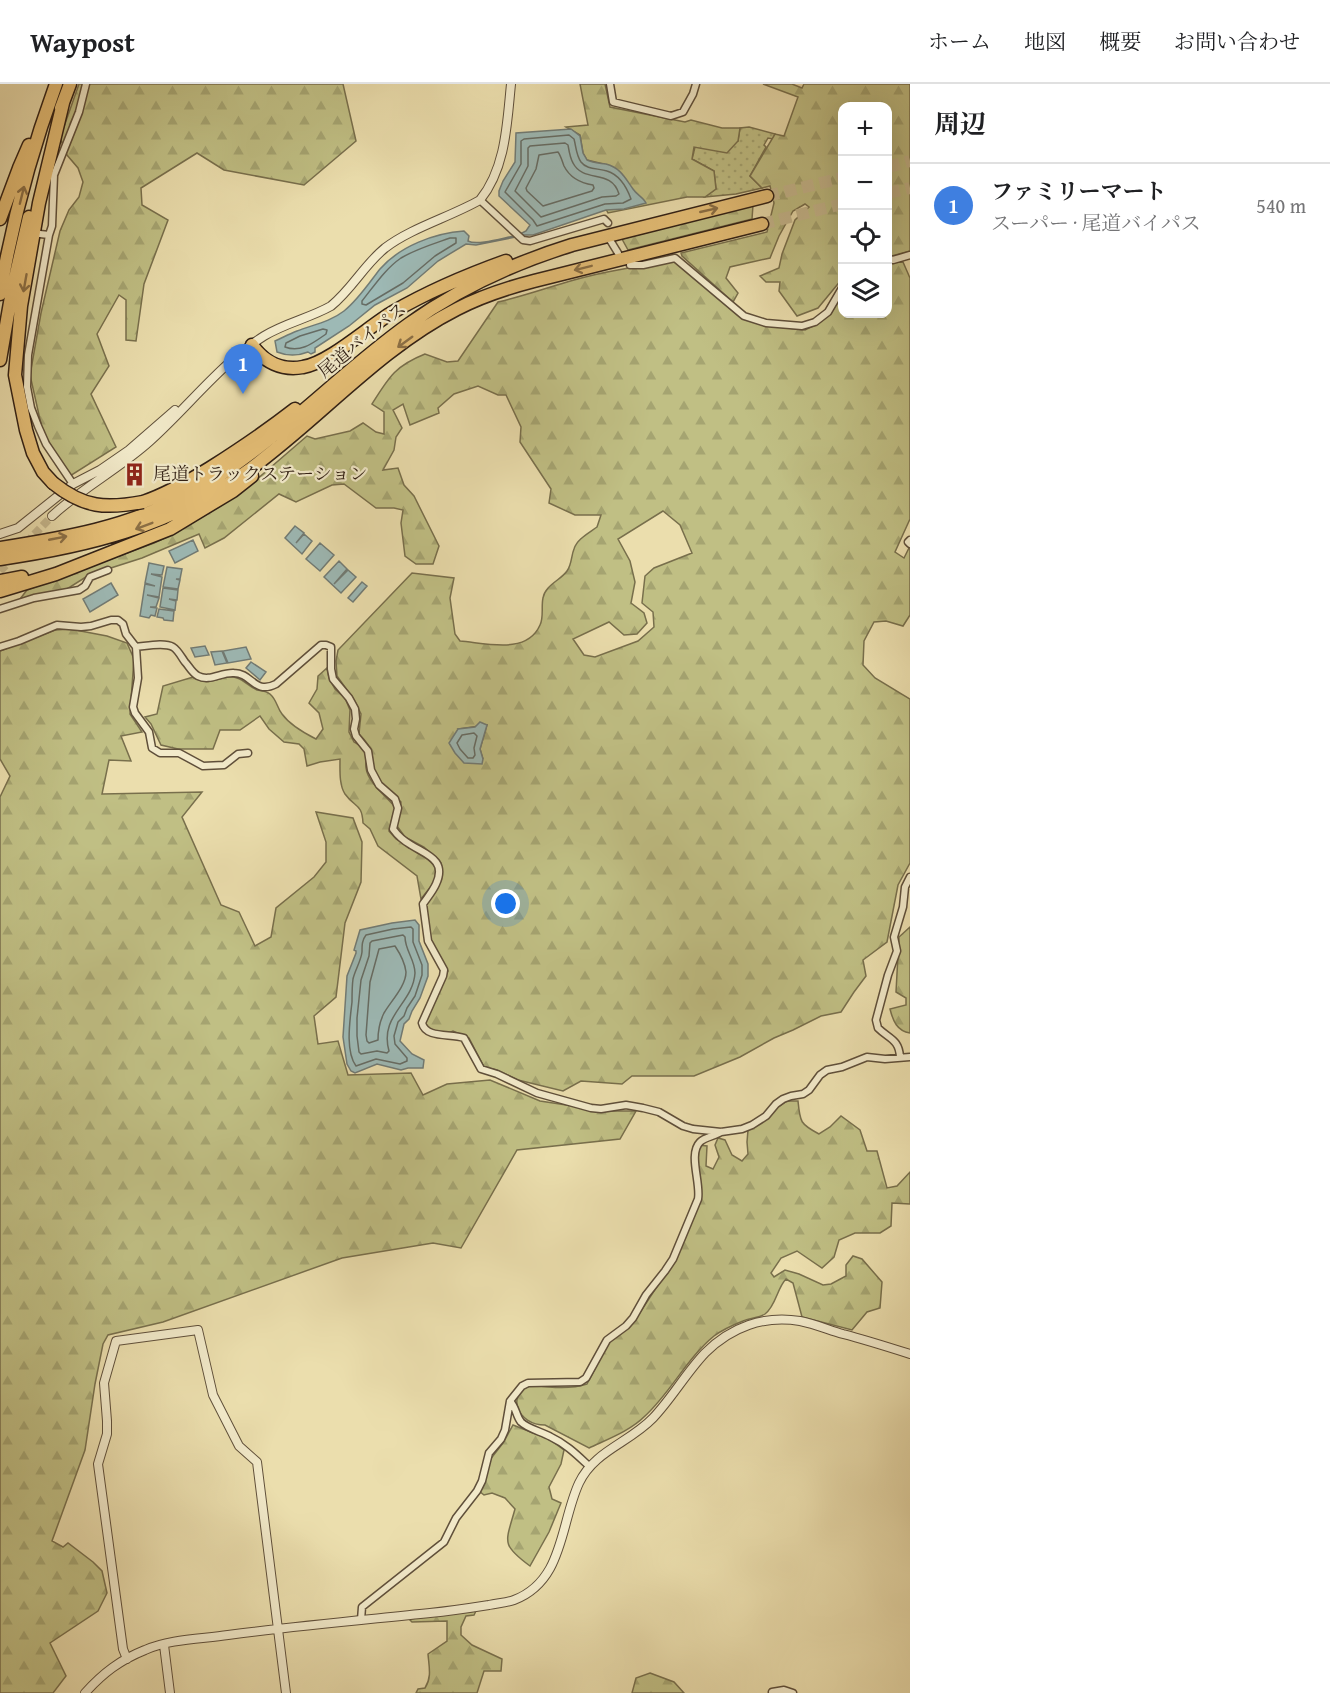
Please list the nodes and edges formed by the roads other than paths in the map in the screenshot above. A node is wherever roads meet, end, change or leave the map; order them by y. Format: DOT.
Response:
graph roads {
  1 [pos="56,84"];
  2 [pos="70,84"];
  3 [pos="86,84"];
  4 [pos="511,84"];
  5 [pos="610,84"];
  6 [pos="696,84"];
  7 [pos="51,98"];
  8 [pos="63,103"];
  9 [pos="767,196"];
  10 [pos="480,200"];
  11 [pos="679,217"];
  12 [pos="0,219"];
  13 [pos="608,223"];
  14 [pos="762,224"];
  15 [pos="40,234"];
  16 [pos="49,235"];
  17 [pos="610,240"];
  18 [pos="618,253"];
  19 [pos="910,255"];
  20 [pos="892,260"];
  21 [pos="630,265"];
  22 [pos="483,279"];
  23 [pos="0,294"];
  24 [pos="838,296"];
  25 [pos="252,345"];
  26 [pos="0,360"];
  27 [pos="359,378"];
  28 [pos="193,396"];
  29 [pos="73,484"];
  30 [pos="52,516"];
  31 [pos="0,534"];
  32 [pos="0,548"];
  33 [pos="0,559"];
  34 [pos="88,562"];
  35 [pos="108,570"];
  36 [pos="0,581"];
  37 [pos="0,591"];
  38 [pos="0,609"];
  39 [pos="0,647"];
  40 [pos="136,647"];
  41 [pos="248,753"];
  42 [pos="910,877"];
  43 [pos="900,1057"];
  44 [pos="910,1057"];
  45 [pos="721,1132"];
  46 [pos="910,1354"];
  47 [pos="510,1401"];
  48 [pos="589,1466"];
  49 [pos="361,1620"];
  50 [pos="277,1629"];
  51 [pos="164,1645"];
  52 [pos="127,1659"];
  53 [pos="772,1692"];
  54 [pos="85,1693"];
  55 [pos="170,1693"];
  56 [pos="286,1693"];
  57 [pos="793,1693"];
  1 -- 7 [label="highway"];
  2 -- 8 [label="highway"];
  3 -- 16 [label="street"];
  4 -- 10 [label="street"];
  5 -- 6 [label="street"];
  7 -- 12 [label="highway"];
  23 -- 7 [label="highway, one-way"];
  8 -- 22 [label="highway, one-way, bridge"];
  8 -- 26 [label="highway"];
  11 -- 9 [label="highway, 尾道バイパス, one-way"];
  10 -- 13 [label="street"];
  10 -- 25 [label="street"];
  11 -- 22 [label="highway, 尾道バイパス"];
  11 -- 25 [label="highway"];
  14 -- 27 [label="highway, 尾道バイパス, one-way"];
  15 -- 16 [label="street"];
  16 -- 29 [label="street"];
  17 -- 18 [label="street"];
  19 -- 20 [label="street"];
  21 -- 24 [label="street"];
  32 -- 22 [label="highway, 尾道バイパス, one-way"];
  25 -- 28 [label="street"];
  27 -- 33 [label="highway, 尾道バイパス, one-way"];
  27 -- 34 [label="highway"];
  28 -- 29 [label="street"];
  28 -- 30 [label="street"];
  29 -- 31 [label="street"];
  34 -- 36 [label="highway"];
  34 -- 37 [label="highway"];
  35 -- 38 [label="street"];
  39 -- 40 [label="street"];
  40 -- 41 [label="street"];
  40 -- 45 [label="street"];
  42 -- 43 [label="street"];
  43 -- 44 [label="street"];
  43 -- 45 [label="street"];
  45 -- 47 [label="street"];
  46 -- 48 [label="street"];
  47 -- 48 [label="street"];
  47 -- 49 [label="street"];
  48 -- 49 [label="street"];
  49 -- 50 [label="street"];
  50 -- 51 [label="street"];
  50 -- 52 [label="street"];
  50 -- 56 [label="street"];
  51 -- 52 [label="street"];
  51 -- 55 [label="street"];
  52 -- 54 [label="street"];
  53 -- 57 [label="street"];
}
